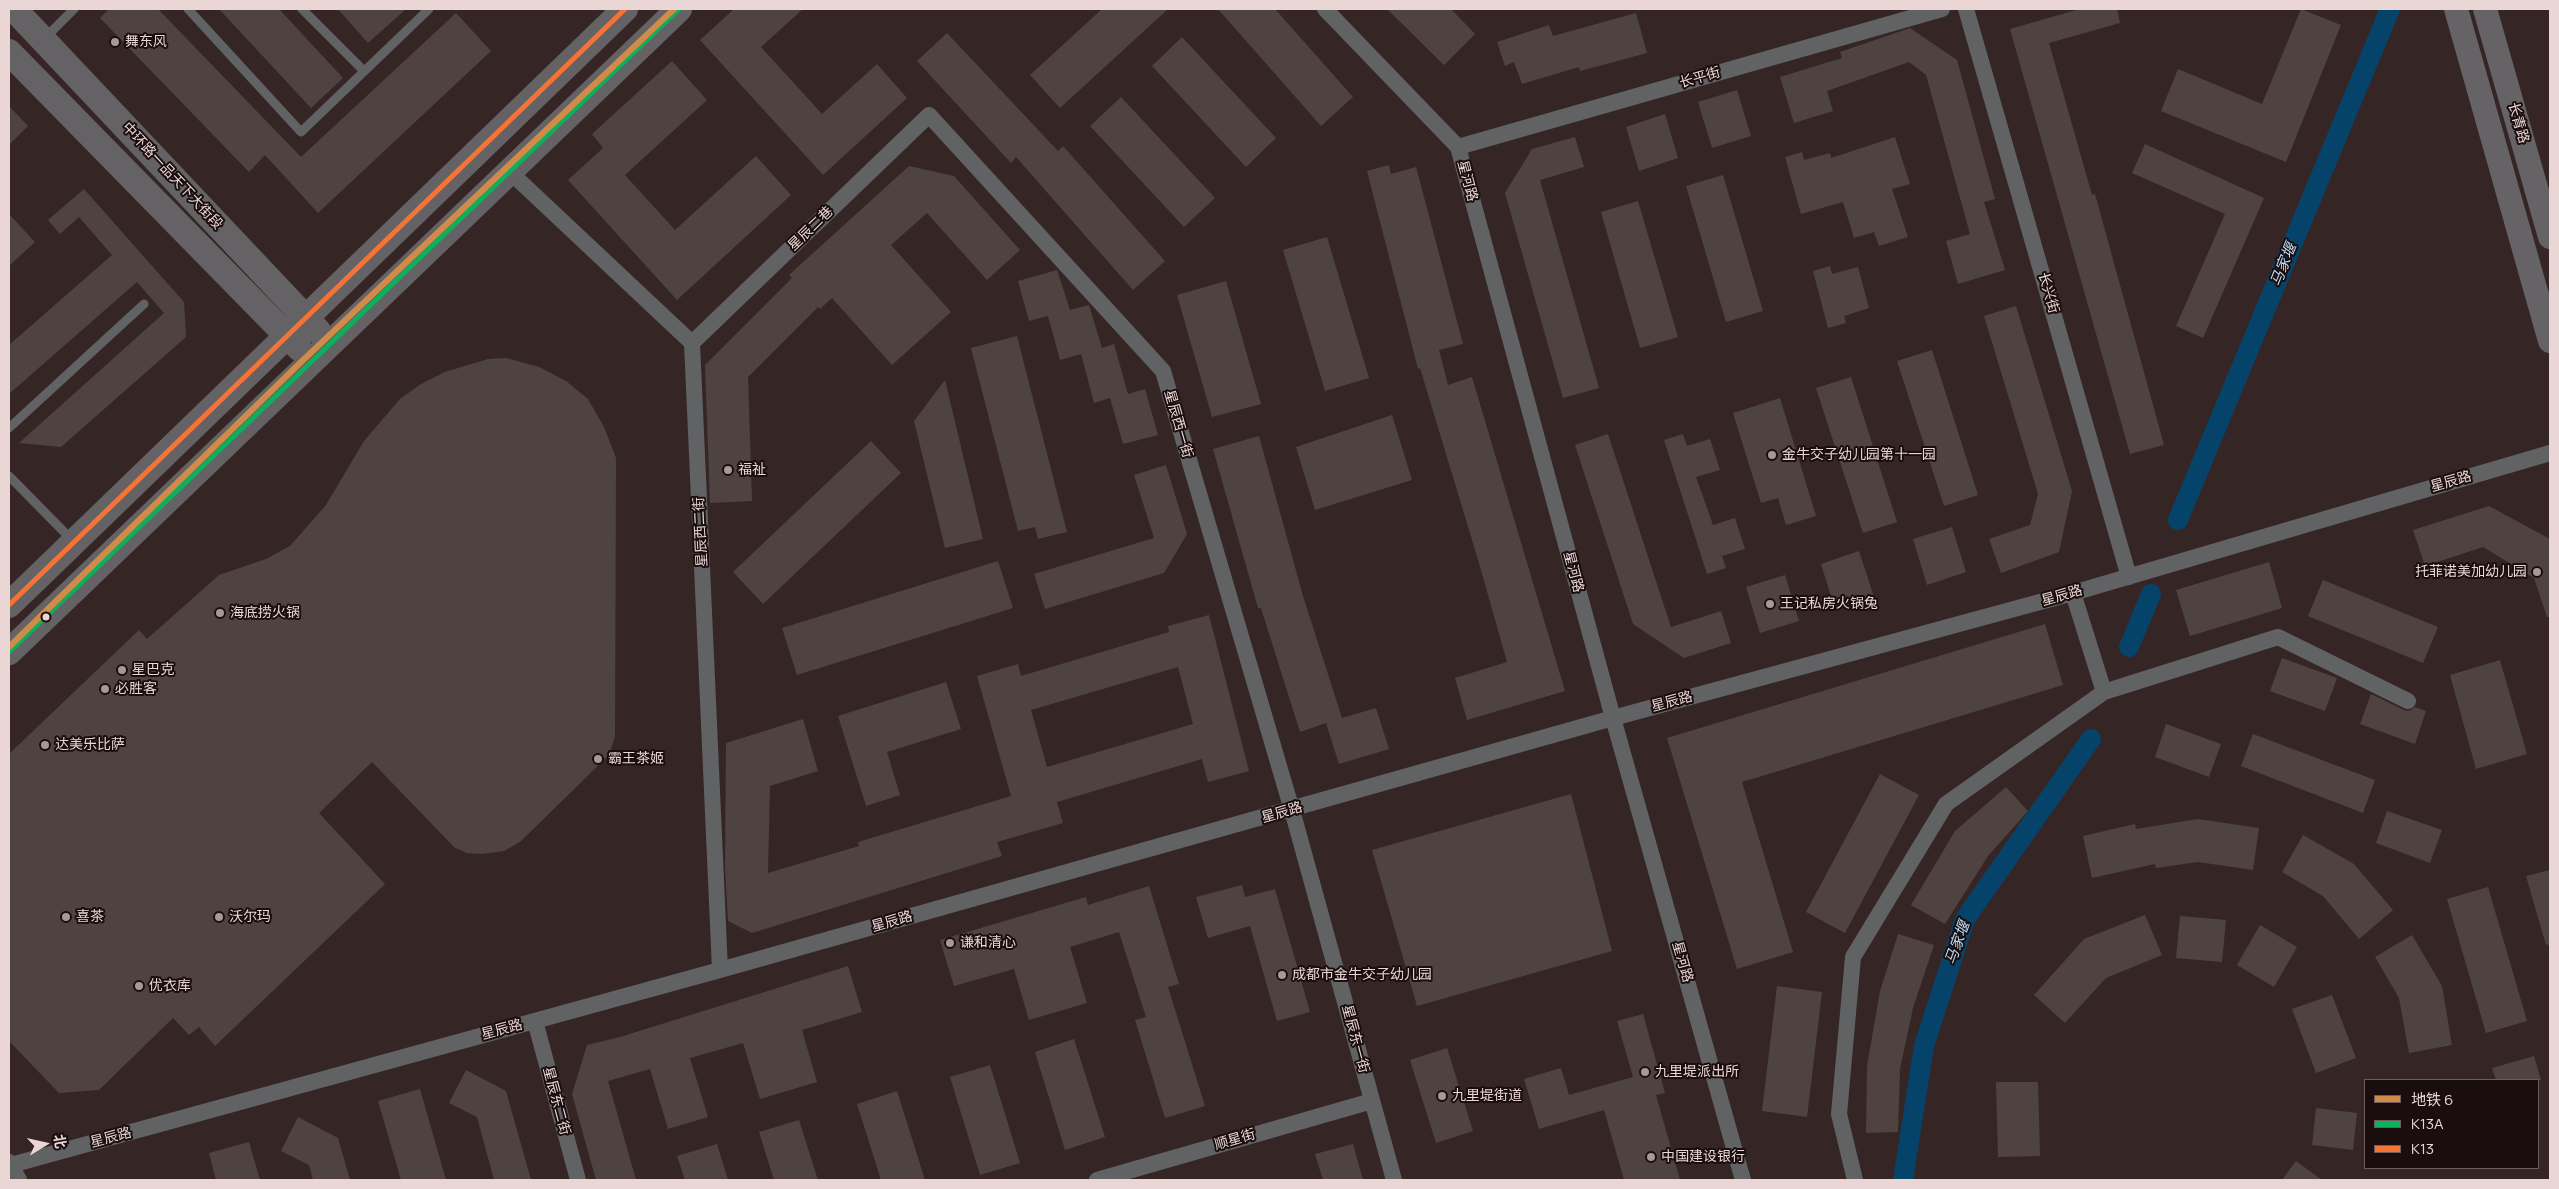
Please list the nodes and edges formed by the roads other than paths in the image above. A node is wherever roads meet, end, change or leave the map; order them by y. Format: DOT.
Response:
graph roads {
  1 [pos="14,9"];
  2 [pos="74,9"];
  3 [pos="188,9"];
  4 [pos="302,9"];
  5 [pos="429,9"];
  6 [pos="625,9"];
  7 [pos="679,9"];
  8 [pos="1325,9"];
  9 [pos="1942,9"];
  10 [pos="1966,9"];
  11 [pos="2456,9"];
  12 [pos="2485,9"];
  13 [pos="44,40"];
  14 [pos="9,52"];
  15 [pos="364,71"];
  16 [pos="929,115"];
  17 [pos="1458,147"];
  18 [pos="510,172"];
  19 [pos="2544,190"];
  20 [pos="2550,237"];
  21 [pos="144,304"];
  22 [pos="306,318"];
  23 [pos="287,336"];
  24 [pos="2550,341"];
  25 [pos="692,343"];
  26 [pos="321,353"];
  27 [pos="9,428"];
  28 [pos="2550,454"];
  29 [pos="9,476"];
  30 [pos="75,542"];
  31 [pos="2129,576"];
  32 [pos="2073,593"];
  33 [pos="9,605"];
  34 [pos="9,652"];
  35 [pos="2104,692"];
  36 [pos="2408,701"];
  37 [pos="1613,718"];
  38 [pos="1292,810"];
  39 [pos="720,970"];
  40 [pos="534,1022"];
  41 [pos="1372,1101"];
  42 [pos="10,1164"];
  43 [pos="19,1180"];
  44 [pos="578,1180"];
  45 [pos="1097,1180"];
  46 [pos="1394,1180"];
  47 [pos="1744,1180"];
  48 [pos="1855,1180"];
  1 -- 13 [label="main road, 中环路一品天下大街段"];
  2 -- 13 [label="lane"];
  3 -- 15 [label="lane"];
  4 -- 15 [label="lane"];
  5 -- 15 [label="lane"];
  6 -- 22 [label="main road"];
  7 -- 18 [label="main road"];
  8 -- 17 [label="street, 星河路"];
  9 -- 17 [label="street, 长平街"];
  10 -- 31 [label="street, 长兴街"];
  11 -- 24 [label="main road"];
  12 -- 19 [label="main road, 长青路"];
  13 -- 22 [label="main road, 中环路一品天下大街段"];
  14 -- 23 [label="main road, 中环路一品天下大街段"];
  16 -- 25 [label="street, 星辰二巷"];
  16 -- 38 [label="street, 星辰西一街"];
  17 -- 37 [label="street, 星河路"];
  18 -- 25 [label="street"];
  18 -- 26 [label="main road"];
  19 -- 20 [label="main road, 长青路"];
  21 -- 27 [label="lane"];
  22 -- 23 [label="main road"];
  22 -- 26 [label="main road, 中环路一品天下大街段"];
  23 -- 26 [label="main road, 中环路一品天下大街段"];
  23 -- 30 [label="main road"];
  25 -- 39 [label="street, 星辰西二街"];
  26 -- 34 [label="main road"];
  28 -- 31 [label="street, 星辰路"];
  29 -- 30 [label="lane"];
  30 -- 33 [label="main road"];
  31 -- 32 [label="street, 星辰路"];
  32 -- 35 [label="street"];
  32 -- 37 [label="street, 星辰路"];
  35 -- 36 [label="street"];
  35 -- 48 [label="street"];
  37 -- 38 [label="street, 星辰路"];
  37 -- 47 [label="street, 星河路"];
  38 -- 39 [label="street, 星辰路"];
  38 -- 41 [label="street, 星辰东一街"];
  39 -- 40 [label="street, 星辰路"];
  40 -- 42 [label="street, 星辰路"];
  40 -- 44 [label="street, 星辰东二街"];
  41 -- 45 [label="street, 顺星街"];
  41 -- 46 [label="street, 星辰东一街"];
  42 -- 43 [label="street"];
}
